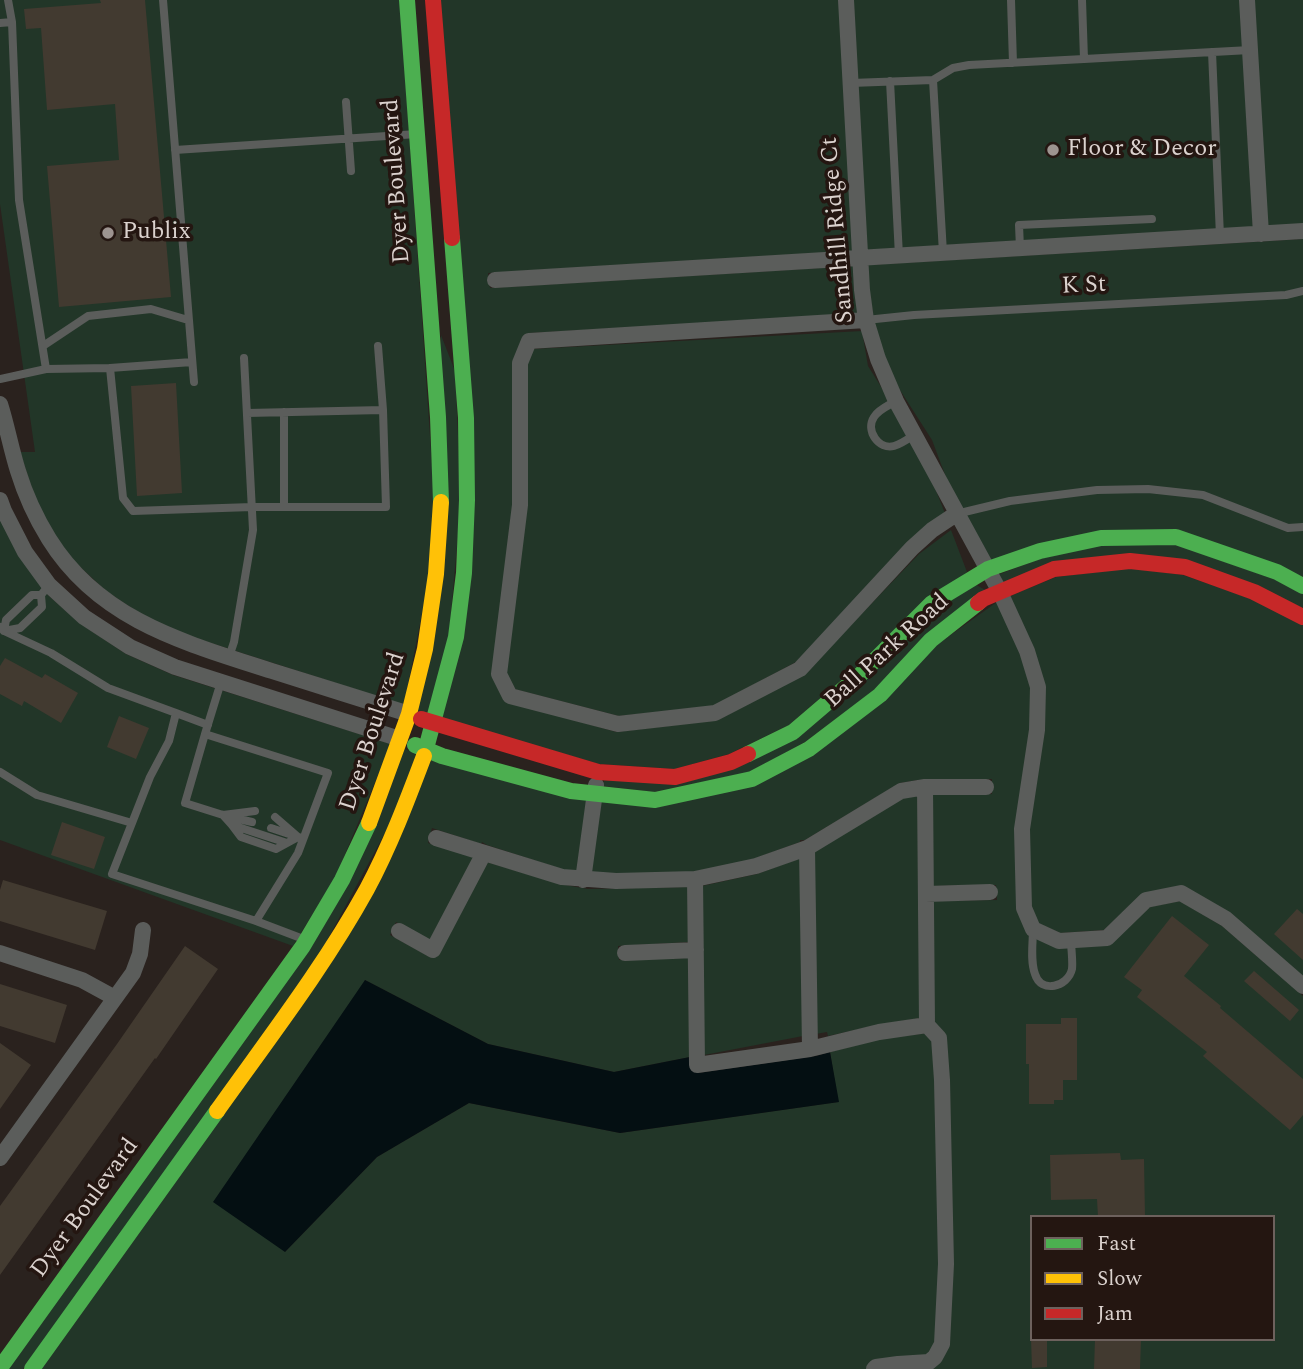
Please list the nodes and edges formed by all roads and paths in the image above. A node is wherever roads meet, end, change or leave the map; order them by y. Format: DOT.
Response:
graph roads {
  1 [pos="8,0"];
  2 [pos="163,0"];
  3 [pos="407,0"];
  4 [pos="416,0"];
  5 [pos="433,0"];
  6 [pos="846,0"];
  7 [pos="1011,0"];
  8 [pos="1082,0"];
  9 [pos="1247,0"];
  10 [pos="12,22"];
  11 [pos="0,23"];
  12 [pos="1250,50"];
  13 [pos="1212,52"];
  14 [pos="1084,59"];
  15 [pos="1013,63"];
  16 [pos="933,79"];
  17 [pos="890,81"];
  18 [pos="850,83"];
  19 [pos="346,102"];
  20 [pos="441,106"];
  21 [pos="417,134"];
  22 [pos="348,138"];
  23 [pos="175,150"];
  24 [pos="351,172"];
  25 [pos="1152,219"];
  26 [pos="1303,231"];
  27 [pos="1261,234"];
  28 [pos="1220,236"];
  29 [pos="1020,248"];
  30 [pos="943,253"];
  31 [pos="899,256"];
  32 [pos="860,258"];
  33 [pos="495,280"];
  34 [pos="1303,291"];
  35 [pos="188,320"];
  36 [pos="866,320"];
  37 [pos="378,345"];
  38 [pos="43,346"];
  39 [pos="244,358"];
  40 [pos="192,362"];
  41 [pos="110,368"];
  42 [pos="46,369"];
  43 [pos="462,369"];
  44 [pos="0,379"];
  45 [pos="194,382"];
  46 [pos="896,401"];
  47 [pos="0,404"];
  48 [pos="383,410"];
  49 [pos="284,412"];
  50 [pos="247,413"];
  51 [pos="914,436"];
  52 [pos="0,500"];
  53 [pos="252,507"];
  54 [pos="284,507"];
  55 [pos="956,514"];
  56 [pos="1303,527"];
  57 [pos="70,567"];
  58 [pos="988,569"];
  59 [pos="1303,586"];
  60 [pos="45,590"];
  61 [pos="1000,592"];
  62 [pos="1303,617"];
  63 [pos="2,629"];
  64 [pos="229,657"];
  65 [pos="222,682"];
  66 [pos="176,713"];
  67 [pos="409,714"];
  68 [pos="434,724"];
  69 [pos="208,725"];
  70 [pos="205,734"];
  71 [pos="400,739"];
  72 [pos="426,749"];
  73 [pos="0,772"];
  74 [pos="598,772"];
  75 [pos="925,787"];
  76 [pos="985,787"];
  77 [pos="595,793"];
  78 [pos="223,815"];
  79 [pos="253,816"];
  80 [pos="273,822"];
  81 [pos="132,823"];
  82 [pos="301,838"];
  83 [pos="436,838"];
  84 [pos="807,848"];
  85 [pos="484,853"];
  86 [pos="695,879"];
  87 [pos="583,880"];
  88 [pos="990,892"];
  89 [pos="926,894"];
  90 [pos="256,921"];
  91 [pos="1033,929"];
  92 [pos="143,930"];
  93 [pos="399,932"];
  94 [pos="306,940"];
  95 [pos="1071,940"];
  96 [pos="696,950"];
  97 [pos="0,953"];
  98 [pos="625,953"];
  99 [pos="1303,986"];
  100 [pos="115,998"];
  101 [pos="927,1025"];
  102 [pos="810,1049"];
  103 [pos="0,1158"];
  104 [pos="0,1368"];
  105 [pos="32,1369"];
  106 [pos="874,1369"];
  1 -- 10 [label="lane"];
  2 -- 23 [label="lane"];
  3 -- 21 [label="main road, Dyer Boulevard"];
  4 -- 20 [label="main road"];
  5 -- 20 [label="main road, Dyer Boulevard"];
  6 -- 18 [label="street, Sandhill Ridge Ct"];
  7 -- 15 [label="lane"];
  8 -- 14 [label="lane"];
  9 -- 12 [label="street"];
  10 -- 11 [label="lane"];
  10 -- 38 [label="lane"];
  12 -- 13 [label="lane"];
  12 -- 27 [label="street"];
  13 -- 14 [label="lane"];
  13 -- 28 [label="lane"];
  14 -- 15 [label="lane"];
  15 -- 16 [label="lane"];
  16 -- 17 [label="lane"];
  16 -- 30 [label="lane"];
  17 -- 18 [label="lane"];
  17 -- 31 [label="lane"];
  18 -- 32 [label="street, Sandhill Ridge Ct"];
  19 -- 22 [label="lane"];
  20 -- 43 [label="main road, Dyer Boulevard"];
  21 -- 22 [label="lane"];
  21 -- 43 [label="main road"];
  21 -- 67 [label="main road, Dyer Boulevard"];
  22 -- 23 [label="lane"];
  22 -- 24 [label="lane"];
  23 -- 35 [label="lane"];
  25 -- 29 [label="lane"];
  26 -- 27 [label="street"];
  27 -- 28 [label="street"];
  28 -- 29 [label="street"];
  29 -- 30 [label="street"];
  30 -- 31 [label="street"];
  31 -- 32 [label="street"];
  32 -- 33 [label="street"];
  32 -- 36 [label="street, Sandhill Ridge Ct"];
  34 -- 36 [label="lane, K St"];
  35 -- 38 [label="lane"];
  35 -- 40 [label="lane"];
  36 -- 46 [label="street, Sandhill Ridge Ct"];
  36 -- 55 [label="street"];
  37 -- 48 [label="lane"];
  38 -- 42 [label="lane"];
  39 -- 50 [label="lane"];
  40 -- 41 [label="lane"];
  40 -- 45 [label="lane"];
  41 -- 42 [label="lane"];
  41 -- 53 [label="lane"];
  42 -- 44 [label="lane"];
  43 -- 68 [label="main road, Dyer Boulevard"];
  46 -- 51 [label="street, Sandhill Ridge Ct"];
  46 -- 51 [label="lane"];
  47 -- 57 [label="street, Ball Park Road"];
  48 -- 49 [label="lane"];
  48 -- 54 [label="lane"];
  49 -- 50 [label="lane"];
  49 -- 54 [label="lane"];
  50 -- 53 [label="lane"];
  51 -- 55 [label="street, Sandhill Ridge Ct"];
  52 -- 60 [label="street, Ball Park Road"];
  53 -- 54 [label="lane"];
  53 -- 64 [label="lane"];
  55 -- 56 [label="lane"];
  55 -- 58 [label="street, Sandhill Ridge Ct"];
  57 -- 60 [label="street"];
  57 -- 64 [label="street, Ball Park Road"];
  58 -- 59 [label="main road, Ball Park Road"];
  58 -- 61 [label="street, Sandhill Ridge Ct"];
  58 -- 74 [label="main road, Ball Park Road"];
  60 -- 63 [label="lane"];
  60 -- 63 [label="lane"];
  60 -- 65 [label="street, Ball Park Road"];
  61 -- 62 [label="main road, Ball Park Road"];
  61 -- 77 [label="main road, Ball Park Road"];
  61 -- 91 [label="street, Sandhill Ridge Ct"];
  63 -- 66 [label="lane"];
  64 -- 65 [label="street"];
  64 -- 67 [label="street, Ball Park Road"];
  65 -- 69 [label="lane"];
  65 -- 71 [label="street, Ball Park Road"];
  66 -- 69 [label="lane"];
  66 -- 81 [label="lane"];
  67 -- 68 [label="main road, Ball Park Road"];
  67 -- 71 [label="main road, Dyer Boulevard"];
  68 -- 72 [label="main road, Dyer Boulevard"];
  68 -- 74 [label="main road, Ball Park Road"];
  69 -- 70 [label="lane"];
  70 -- 78 [label="lane"];
  70 -- 82 [label="lane"];
  71 -- 72 [label="main road, Ball Park Road"];
  71 -- 94 [label="main road, Dyer Boulevard"];
  72 -- 77 [label="main road, Ball Park Road"];
  72 -- 105 [label="main road, Dyer Boulevard"];
  73 -- 81 [label="lane"];
  74 -- 77 [label="street"];
  75 -- 76 [label="street"];
  75 -- 84 [label="street"];
  75 -- 89 [label="street"];
  77 -- 87 [label="street"];
  78 -- 79 [label="lane"];
  78 -- 82 [label="lane"];
  80 -- 82 [label="lane"];
  81 -- 90 [label="lane"];
  82 -- 90 [label="lane"];
  83 -- 85 [label="street"];
  84 -- 86 [label="street"];
  84 -- 102 [label="street"];
  85 -- 87 [label="street"];
  85 -- 93 [label="street"];
  86 -- 87 [label="street"];
  86 -- 96 [label="street"];
  88 -- 89 [label="street"];
  89 -- 101 [label="street"];
  90 -- 94 [label="lane"];
  91 -- 95 [label="street"];
  91 -- 95 [label="lane"];
  92 -- 100 [label="street"];
  94 -- 104 [label="main road, Dyer Boulevard"];
  95 -- 99 [label="street"];
  96 -- 98 [label="street"];
  96 -- 102 [label="street"];
  97 -- 100 [label="street"];
  100 -- 103 [label="street"];
  101 -- 102 [label="street"];
  101 -- 106 [label="street"];
}
